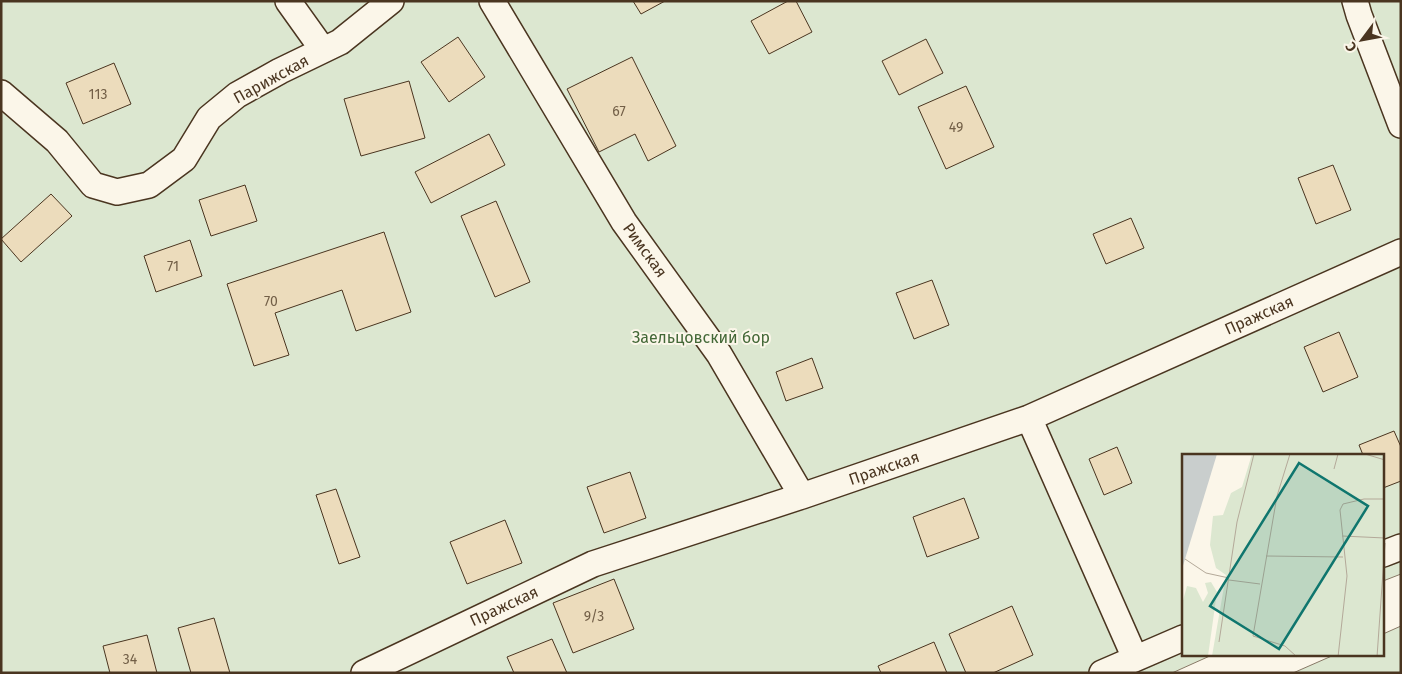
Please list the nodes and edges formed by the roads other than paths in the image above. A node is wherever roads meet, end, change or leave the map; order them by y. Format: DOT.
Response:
graph roads {
  1 [pos="288,1"];
  2 [pos="391,1"];
  3 [pos="492,1"];
  4 [pos="1356,1"];
  5 [pos="322,50"];
  6 [pos="1,92"];
  7 [pos="1401,125"];
  8 [pos="1401,252"];
  9 [pos="1029,418"];
  10 [pos="802,496"];
  11 [pos="1401,546"];
  12 [pos="1384,554"];
  13 [pos="1182,638"];
  14 [pos="1122,667"];
  15 [pos="364,673"];
  1 -- 5 [label="street"];
  2 -- 5 [label="street, Парижская"];
  3 -- 10 [label="street, Римская"];
  4 -- 7 [label="street"];
  5 -- 6 [label="street, Парижская"];
  8 -- 9 [label="street, Пражская"];
  9 -- 10 [label="street, Пражская"];
  9 -- 14 [label="street"];
  10 -- 15 [label="street, Пражская"];
  11 -- 12 [label="street"];
  13 -- 14 [label="street"];
}
